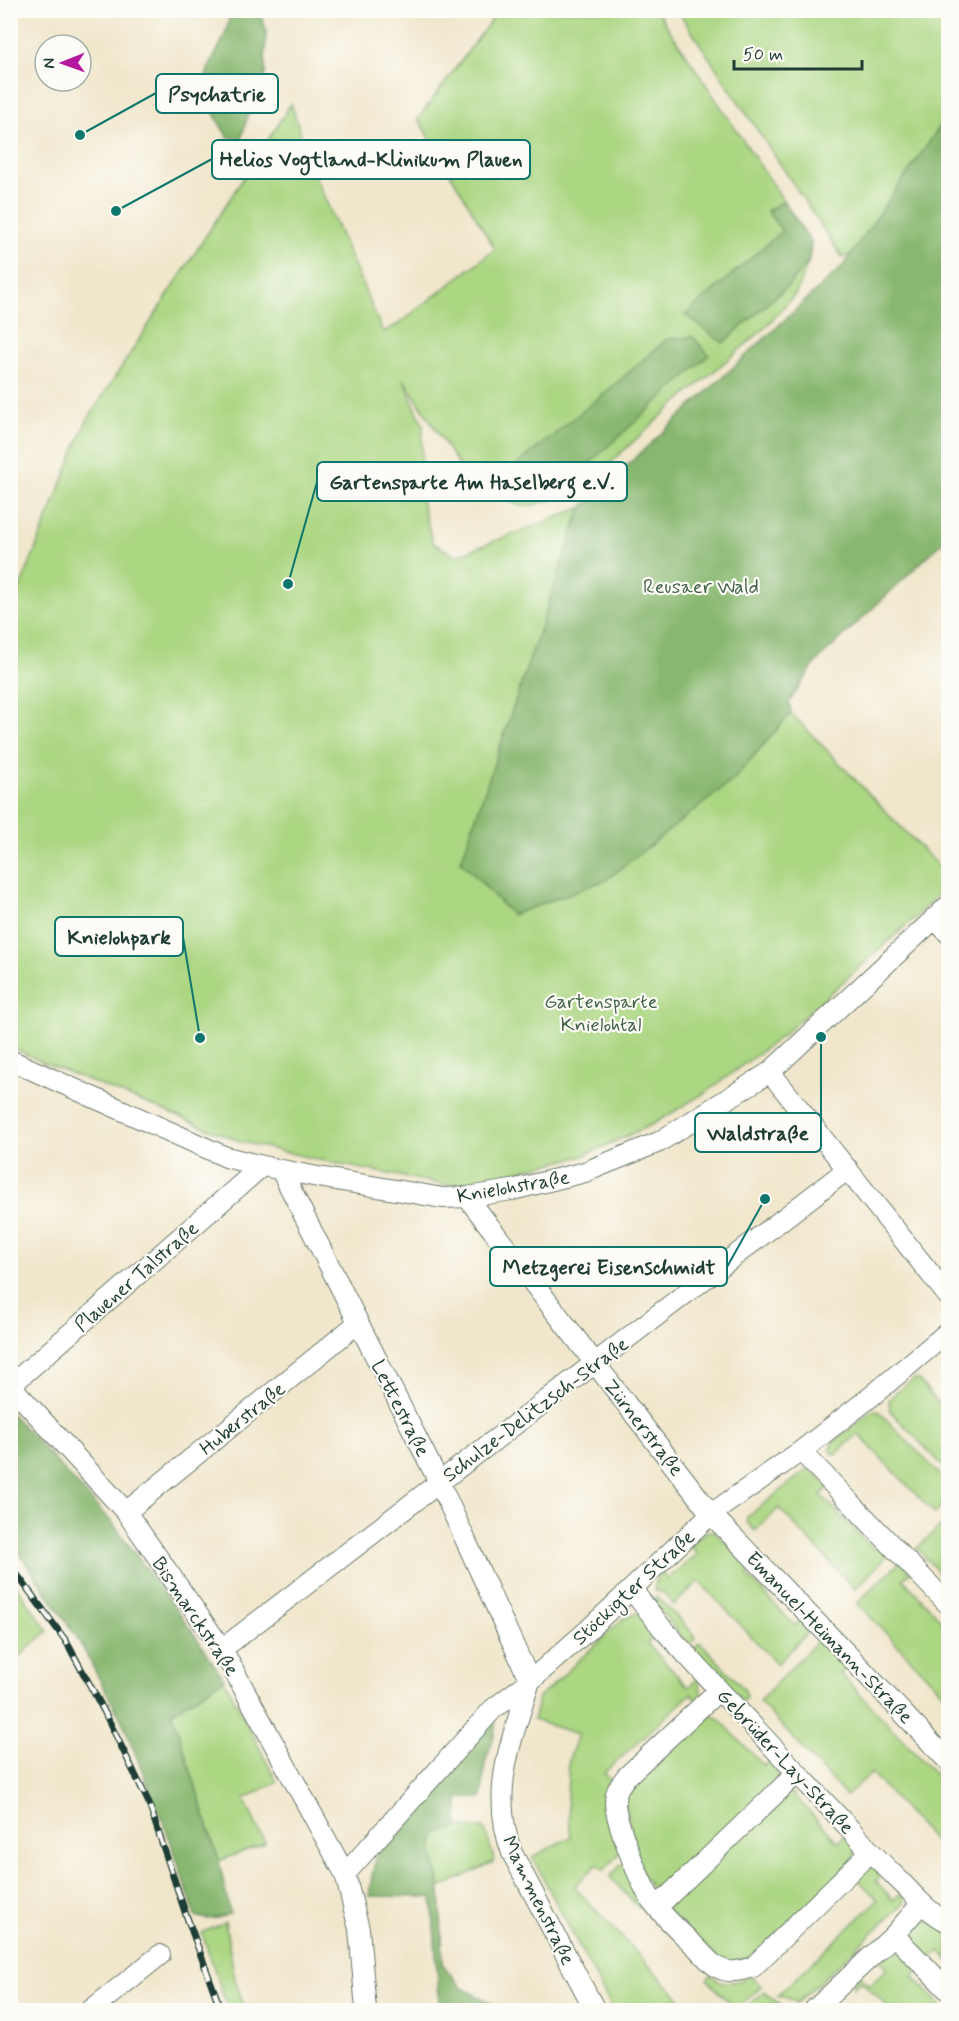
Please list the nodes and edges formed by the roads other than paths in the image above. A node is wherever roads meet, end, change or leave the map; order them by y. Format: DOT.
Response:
graph roads {
  1 [pos="941,912"];
  2 [pos="948,933"];
  3 [pos="10,1060"];
  4 [pos="770,1072"];
  5 [pos="262,1166"];
  6 [pos="848,1169"];
  7 [pos="281,1170"];
  8 [pos="467,1197"];
  9 [pos="948,1296"];
  10 [pos="358,1323"];
  11 [pos="948,1332"];
  12 [pos="594,1363"];
  13 [pos="11,1385"];
  14 [pos="801,1451"];
  15 [pos="439,1482"];
  16 [pos="126,1512"];
  17 [pos="711,1514"];
  18 [pos="632,1590"];
  19 [pos="948,1604"];
  20 [pos="222,1649"];
  21 [pos="530,1681"];
  22 [pos="719,1690"];
  23 [pos="948,1761"];
  24 [pos="798,1773"];
  25 [pos="870,1852"];
  26 [pos="345,1874"];
  27 [pos="921,1904"];
  28 [pos="657,1907"];
  29 [pos="948,1922"];
  30 [pos="894,1935"];
  31 [pos="160,1955"];
  32 [pos="948,1990"];
  33 [pos="91,2010"];
  34 [pos="366,2010"];
  35 [pos="595,2010"];
  36 [pos="814,2010"];
  1 -- 2 [label="street"];
  1 -- 4 [label="street, Knielohstraße"];
  3 -- 5 [label="street, Knielohstraße"];
  4 -- 6 [label="street"];
  4 -- 8 [label="street, Knielohstraße"];
  5 -- 7 [label="street, Knielohstraße"];
  5 -- 13 [label="street, Plauener Talstraße"];
  6 -- 9 [label="street"];
  6 -- 12 [label="street, Schulze-Delitzsch-Straße"];
  7 -- 8 [label="street, Knielohstraße"];
  7 -- 10 [label="street, Lettestraße"];
  8 -- 12 [label="street, Zürnerstraße"];
  10 -- 15 [label="street, Lettestraße"];
  10 -- 16 [label="street, Huberstraße"];
  11 -- 14 [label="street, Stöckigter Straße"];
  12 -- 15 [label="street, Schulze-Delitzsch-Straße"];
  12 -- 17 [label="street, Zürnerstraße"];
  13 -- 16 [label="street, Bismarckstraße"];
  14 -- 17 [label="street, Stöckigter Straße"];
  14 -- 19 [label="street"];
  15 -- 20 [label="street, Schulze-Delitzsch-Straße"];
  15 -- 21 [label="street, Lettestraße"];
  16 -- 20 [label="street, Bismarckstraße"];
  17 -- 18 [label="street, Stöckigter Straße"];
  17 -- 23 [label="street, Emanuel-Heimann-Straße"];
  18 -- 21 [label="street, Stöckigter Straße"];
  18 -- 22 [label="street, Gebrüder-Lay-Straße"];
  20 -- 26 [label="street, Bismarckstraße"];
  21 -- 26 [label="street, Stöckigter Straße"];
  21 -- 35 [label="street, Mammenstraße"];
  22 -- 24 [label="street, Gebrüder-Lay-Straße"];
  22 -- 28 [label="street"];
  24 -- 25 [label="street, Gebrüder-Lay-Straße"];
  24 -- 28 [label="street"];
  25 -- 27 [label="street, Gebrüder-Lay-Straße"];
  25 -- 28 [label="street"];
  26 -- 34 [label="street, Bismarckstraße"];
  27 -- 29 [label="street, Gebrüder-Lay-Straße"];
  27 -- 30 [label="street"];
  30 -- 32 [label="street"];
  30 -- 36 [label="street"];
  31 -- 33 [label="street"];
}
